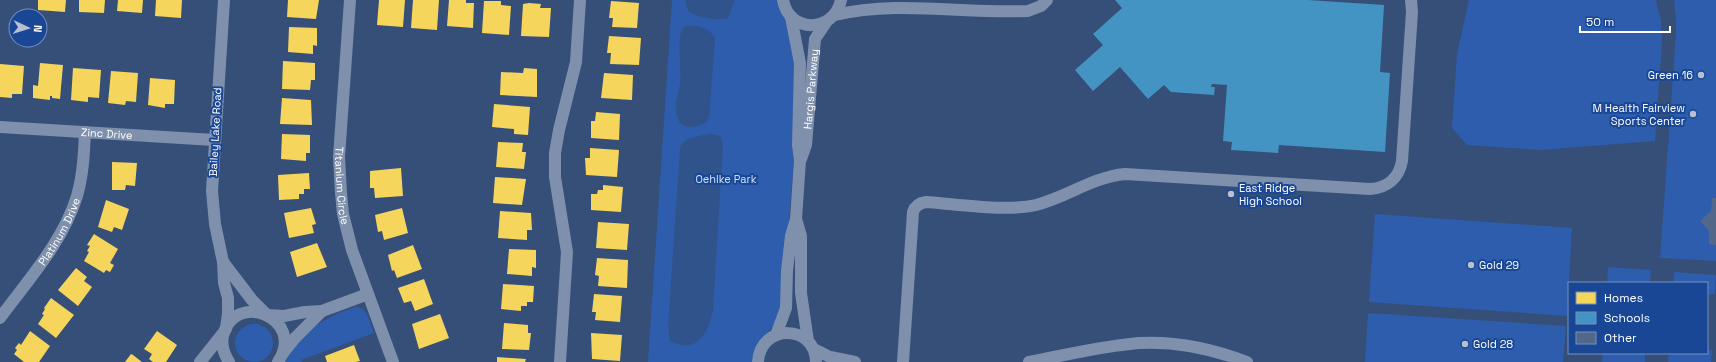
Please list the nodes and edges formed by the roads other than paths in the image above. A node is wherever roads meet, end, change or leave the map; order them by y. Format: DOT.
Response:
graph roads {
  1 [pos="224,0"];
  2 [pos="350,0"];
  3 [pos="580,0"];
  4 [pos="783,0"];
  5 [pos="841,0"];
  6 [pos="1047,0"];
  7 [pos="1411,0"];
  8 [pos="891,1"];
  9 [pos="791,17"];
  10 [pos="831,18"];
  11 [pos="0,127"];
  12 [pos="85,132"];
  13 [pos="214,140"];
  14 [pos="800,160"];
  15 [pos="796,219"];
  16 [pos="223,262"];
  17 [pos="368,294"];
  18 [pos="322,311"];
  19 [pos="266,314"];
  20 [pos="0,318"];
  21 [pos="226,329"];
  22 [pos="776,334"];
  23 [pos="811,345"];
  24 [pos="280,359"];
  25 [pos="200,362"];
  26 [pos="229,362"];
  27 [pos="393,362"];
  28 [pos="560,362"];
  29 [pos="758,362"];
  30 [pos="816,362"];
  31 [pos="855,362"];
  32 [pos="903,362"];
  33 [pos="1029,362"];
  34 [pos="1247,362"];
  1 -- 13 [label="street, Bailey Lake Road"];
  2 -- 17 [label="street, Titanium Circle"];
  3 -- 28 [label="street"];
  4 -- 9 [label="street, Hargis Parkway"];
  5 -- 10 [label="street, Hargis Parkway"];
  6 -- 8 [label="street"];
  7 -- 32 [label="street"];
  8 -- 10 [label="street"];
  9 -- 10 [label="street"];
  9 -- 14 [label="street, Hargis Parkway"];
  10 -- 14 [label="street, Hargis Parkway"];
  11 -- 12 [label="street, Zinc Drive"];
  12 -- 13 [label="street, Zinc Drive"];
  12 -- 20 [label="street, Platinum Drive"];
  13 -- 16 [label="street, Bailey Lake Road"];
  14 -- 15 [label="street, Hargis Parkway"];
  15 -- 22 [label="street, Hargis Parkway"];
  15 -- 23 [label="street, Hargis Parkway"];
  16 -- 19 [label="street, Bailey Lake Road"];
  16 -- 21 [label="street, Bailey Lake Road"];
  17 -- 18 [label="street"];
  17 -- 27 [label="street, Titanium Circle"];
  18 -- 19 [label="street"];
  18 -- 24 [label="street"];
  19 -- 21 [label="street"];
  19 -- 24 [label="street, Bailey Lake Road"];
  21 -- 25 [label="street"];
  21 -- 26 [label="street, Bailey Lake Road"];
  22 -- 23 [label="street"];
  22 -- 29 [label="street"];
  23 -- 30 [label="street, Hargis Parkway"];
  23 -- 31 [label="street"];
  33 -- 34 [label="street"];
}
